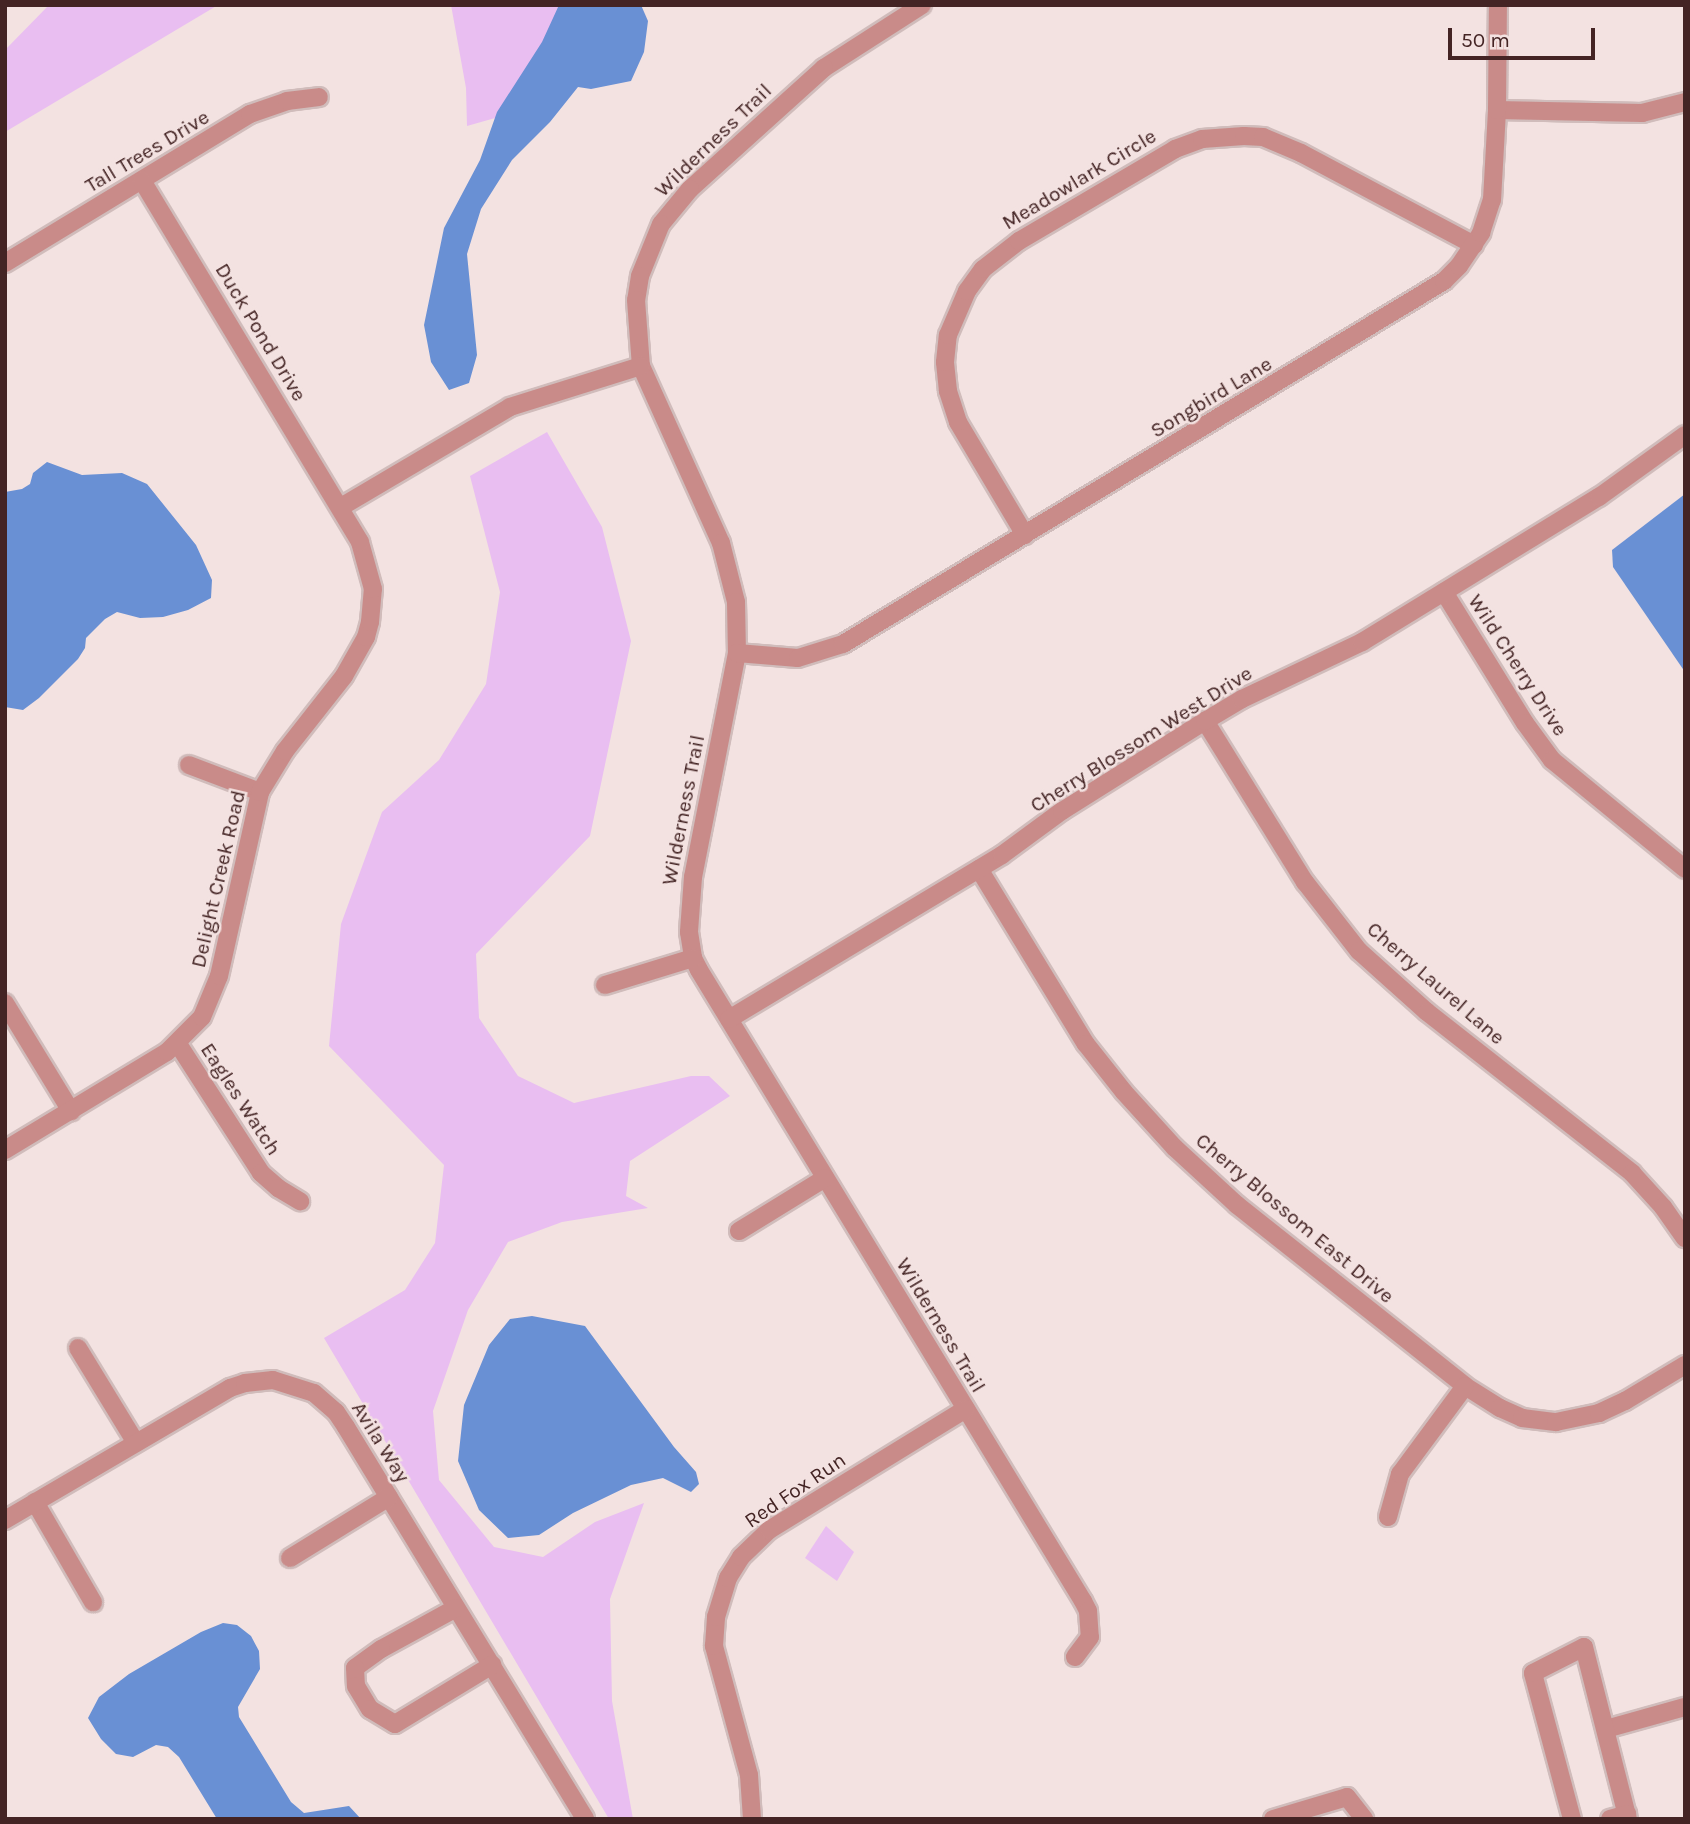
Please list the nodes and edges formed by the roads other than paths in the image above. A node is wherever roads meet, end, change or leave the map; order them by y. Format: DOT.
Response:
graph roads {
  1 [pos="922,5"];
  2 [pos="1498,5"];
  3 [pos="319,97"];
  4 [pos="1685,102"];
  5 [pos="1497,110"];
  6 [pos="142,181"];
  7 [pos="1474,245"];
  8 [pos="5,262"];
  9 [pos="641,366"];
  10 [pos="1685,435"];
  11 [pos="341,507"];
  12 [pos="1025,535"];
  13 [pos="1444,592"];
  14 [pos="737,653"];
  15 [pos="1205,721"];
  16 [pos="189,765"];
  17 [pos="260,792"];
  18 [pos="979,869"];
  19 [pos="1685,869"];
  20 [pos="693,958"];
  21 [pos="605,985"];
  22 [pos="5,1003"];
  23 [pos="729,1019"];
  24 [pos="178,1044"];
  25 [pos="71,1111"];
  26 [pos="5,1150"];
  27 [pos="825,1178"];
  28 [pos="300,1201"];
  29 [pos="739,1231"];
  30 [pos="1685,1238"];
  31 [pos="78,1348"];
  32 [pos="1685,1365"];
  33 [pos="1465,1387"];
  34 [pos="966,1409"];
  35 [pos="136,1443"];
  36 [pos="389,1497"];
  37 [pos="35,1502"];
  38 [pos="1388,1517"];
  39 [pos="6,1518"];
  40 [pos="290,1558"];
  41 [pos="93,1602"];
  42 [pos="456,1608"];
  43 [pos="1075,1657"];
  44 [pos="492,1665"];
  45 [pos="1685,1707"];
  46 [pos="1606,1728"];
  47 [pos="1622,1817"];
  48 [pos="585,1819"];
  49 [pos="752,1819"];
  50 [pos="1273,1819"];
  51 [pos="1364,1819"];
  52 [pos="1572,1819"];
  1 -- 9 [label="street, Wilderness Trail"];
  2 -- 5 [label="street, Songbird Lane"];
  3 -- 6 [label="street, Tall Trees Drive"];
  4 -- 5 [label="street"];
  5 -- 7 [label="street, Songbird Lane"];
  6 -- 8 [label="street, Tall Trees Drive"];
  6 -- 11 [label="street, Duck Pond Drive"];
  7 -- 12 [label="street, Songbird Lane"];
  7 -- 12 [label="street, Meadowlark Circle"];
  9 -- 11 [label="street"];
  9 -- 14 [label="street, Wilderness Trail"];
  10 -- 13 [label="street, Cherry Blossom West Drive"];
  11 -- 17 [label="street, Delight Creek Road"];
  12 -- 14 [label="street, Songbird Lane"];
  13 -- 15 [label="street, Cherry Blossom West Drive"];
  13 -- 19 [label="street, Wild Cherry Drive"];
  14 -- 20 [label="street, Wilderness Trail"];
  15 -- 18 [label="street, Cherry Blossom West Drive"];
  15 -- 30 [label="street, Cherry Laurel Lane"];
  16 -- 17 [label="street"];
  17 -- 24 [label="street, Delight Creek Road"];
  18 -- 23 [label="street, Cherry Blossom West Drive"];
  18 -- 33 [label="street, Cherry Blossom East Drive"];
  20 -- 21 [label="street"];
  20 -- 23 [label="street, Wilderness Trail"];
  22 -- 25 [label="street"];
  23 -- 27 [label="street, Wilderness Trail"];
  24 -- 25 [label="street, Delight Creek Road"];
  24 -- 28 [label="street, Eagles Watch"];
  25 -- 26 [label="street, Delight Creek Road"];
  27 -- 29 [label="street"];
  27 -- 34 [label="street, Wilderness Trail"];
  31 -- 35 [label="street"];
  32 -- 33 [label="street, Cherry Blossom East Drive"];
  33 -- 38 [label="street"];
  34 -- 43 [label="street, Wilderness Trail"];
  34 -- 49 [label="street, Red Fox Run"];
  35 -- 36 [label="street, Avila Way"];
  35 -- 37 [label="street, Avila Way"];
  36 -- 40 [label="street"];
  36 -- 42 [label="street, Avila Way"];
  37 -- 39 [label="street, Avila Way"];
  37 -- 41 [label="street"];
  42 -- 44 [label="street, Avila Way"];
  42 -- 44 [label="street"];
  44 -- 48 [label="street, Avila Way"];
  45 -- 46 [label="street"];
  46 -- 47 [label="street"];
  46 -- 52 [label="street"];
  50 -- 51 [label="street"];
}
